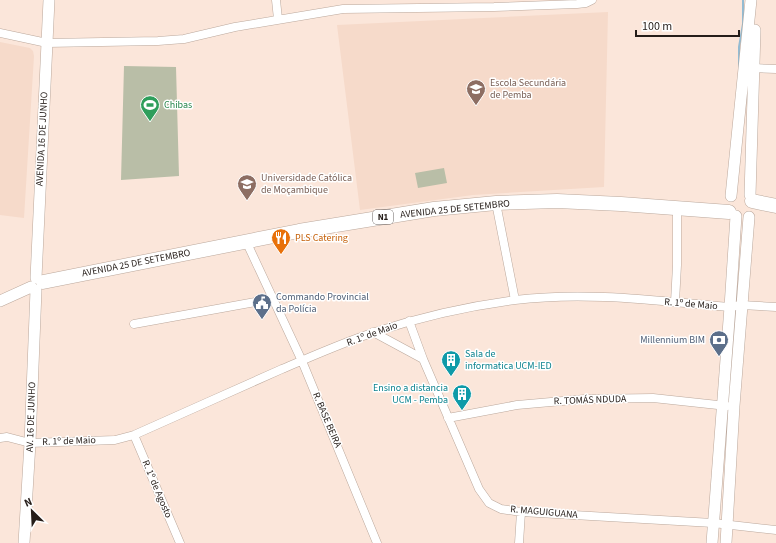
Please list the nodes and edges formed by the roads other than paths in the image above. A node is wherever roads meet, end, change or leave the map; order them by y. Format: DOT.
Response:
graph roads {
  1 [pos="49,0"];
  2 [pos="276,0"];
  3 [pos="592,0"];
  4 [pos="752,0"];
  5 [pos="386,4"];
  6 [pos="493,4"];
  7 [pos="278,19"];
  8 [pos="0,33"];
  9 [pos="47,43"];
  10 [pos="754,68"];
  11 [pos="776,69"];
  12 [pos="747,98"];
  13 [pos="731,196"];
  14 [pos="751,198"];
  15 [pos="496,203"];
  16 [pos="776,206"];
  17 [pos="677,208"];
  18 [pos="732,214"];
  19 [pos="749,218"];
  20 [pos="246,241"];
  21 [pos="36,284"];
  22 [pos="272,299"];
  23 [pos="515,300"];
  24 [pos="0,301"];
  25 [pos="675,302"];
  26 [pos="736,306"];
  27 [pos="776,307"];
  28 [pos="409,321"];
  29 [pos="134,324"];
  30 [pos="373,332"];
  31 [pos="423,359"];
  32 [pos="302,361"];
  33 [pos="728,406"];
  34 [pos="448,418"];
  35 [pos="134,435"];
  36 [pos="0,438"];
  37 [pos="30,443"];
  38 [pos="521,512"];
  39 [pos="713,523"];
  40 [pos="727,526"];
  41 [pos="776,530"];
  42 [pos="24,543"];
  43 [pos="180,543"];
  44 [pos="377,543"];
  45 [pos="519,543"];
  46 [pos="712,543"];
  47 [pos="726,543"];
  1 -- 9 [label="street, AVENIDA 16 DE JUNHO"];
  2 -- 7 [label="street"];
  3 -- 6 [label="street"];
  4 -- 10 [label="street"];
  4 -- 12 [label="street"];
  5 -- 6 [label="street"];
  5 -- 7 [label="street"];
  7 -- 9 [label="street"];
  8 -- 9 [label="street"];
  9 -- 21 [label="street, AVENIDA 16 DE JUNHO"];
  10 -- 11 [label="street"];
  10 -- 12 [label="street"];
  12 -- 13 [label="street"];
  12 -- 14 [label="street"];
  13 -- 14 [label="street"];
  13 -- 18 [label="street"];
  14 -- 16 [label="highway"];
  14 -- 19 [label="street"];
  15 -- 17 [label="highway, AVENIDA 25 DE SETEMBRO / N1"];
  15 -- 20 [label="highway, AVENIDA 25 DE SETEMBRO / N1"];
  15 -- 23 [label="street"];
  17 -- 18 [label="highway, AVENIDA 25 DE SETEMBRO / N1"];
  17 -- 25 [label="street"];
  18 -- 19 [label="street"];
  18 -- 26 [label="street"];
  19 -- 26 [label="street"];
  20 -- 21 [label="highway, AVENIDA 25 DE SETEMBRO / N1"];
  20 -- 22 [label="street, R. BASE BEIRA"];
  21 -- 24 [label="street, AVENIDA 25 DE SETEMBRO / N1"];
  21 -- 37 [label="street, AV. 16 DE JUNHO"];
  22 -- 29 [label="street"];
  22 -- 32 [label="street, R. BASE BEIRA"];
  23 -- 25 [label="street, R. 1º de Maio"];
  23 -- 28 [label="street, R. 1º de Maio"];
  25 -- 26 [label="street, R. 1º de Maio"];
  26 -- 27 [label="street, R. 1º de Maio"];
  26 -- 33 [label="street"];
  28 -- 30 [label="street, R. 1º de Maio"];
  28 -- 31 [label="street, R. MAGUIGUANA"];
  30 -- 31 [label="street"];
  30 -- 32 [label="street, R. 1º de Maio"];
  31 -- 34 [label="street, R. MAGUIGUANA"];
  32 -- 35 [label="street, R. 1º de Maio"];
  32 -- 44 [label="street, R. BASE BEIRA"];
  33 -- 34 [label="street, R. TOMÁS NDUDA"];
  33 -- 39 [label="street"];
  33 -- 40 [label="street"];
  34 -- 38 [label="street, R. MAGUIGUANA"];
  35 -- 37 [label="street, R. 1º de Maio"];
  35 -- 43 [label="street, R. 1º de Agosto"];
  36 -- 37 [label="street, R. 1º de Maio"];
  37 -- 42 [label="street, AV. 16 DE JUNHO"];
  38 -- 39 [label="street, R. MAGUIGUANA"];
  38 -- 45 [label="street"];
  39 -- 40 [label="street, R. MAGUIGUANA"];
  39 -- 46 [label="street"];
  40 -- 41 [label="street, R. MAGUIGUANA"];
  40 -- 47 [label="street"];
}
